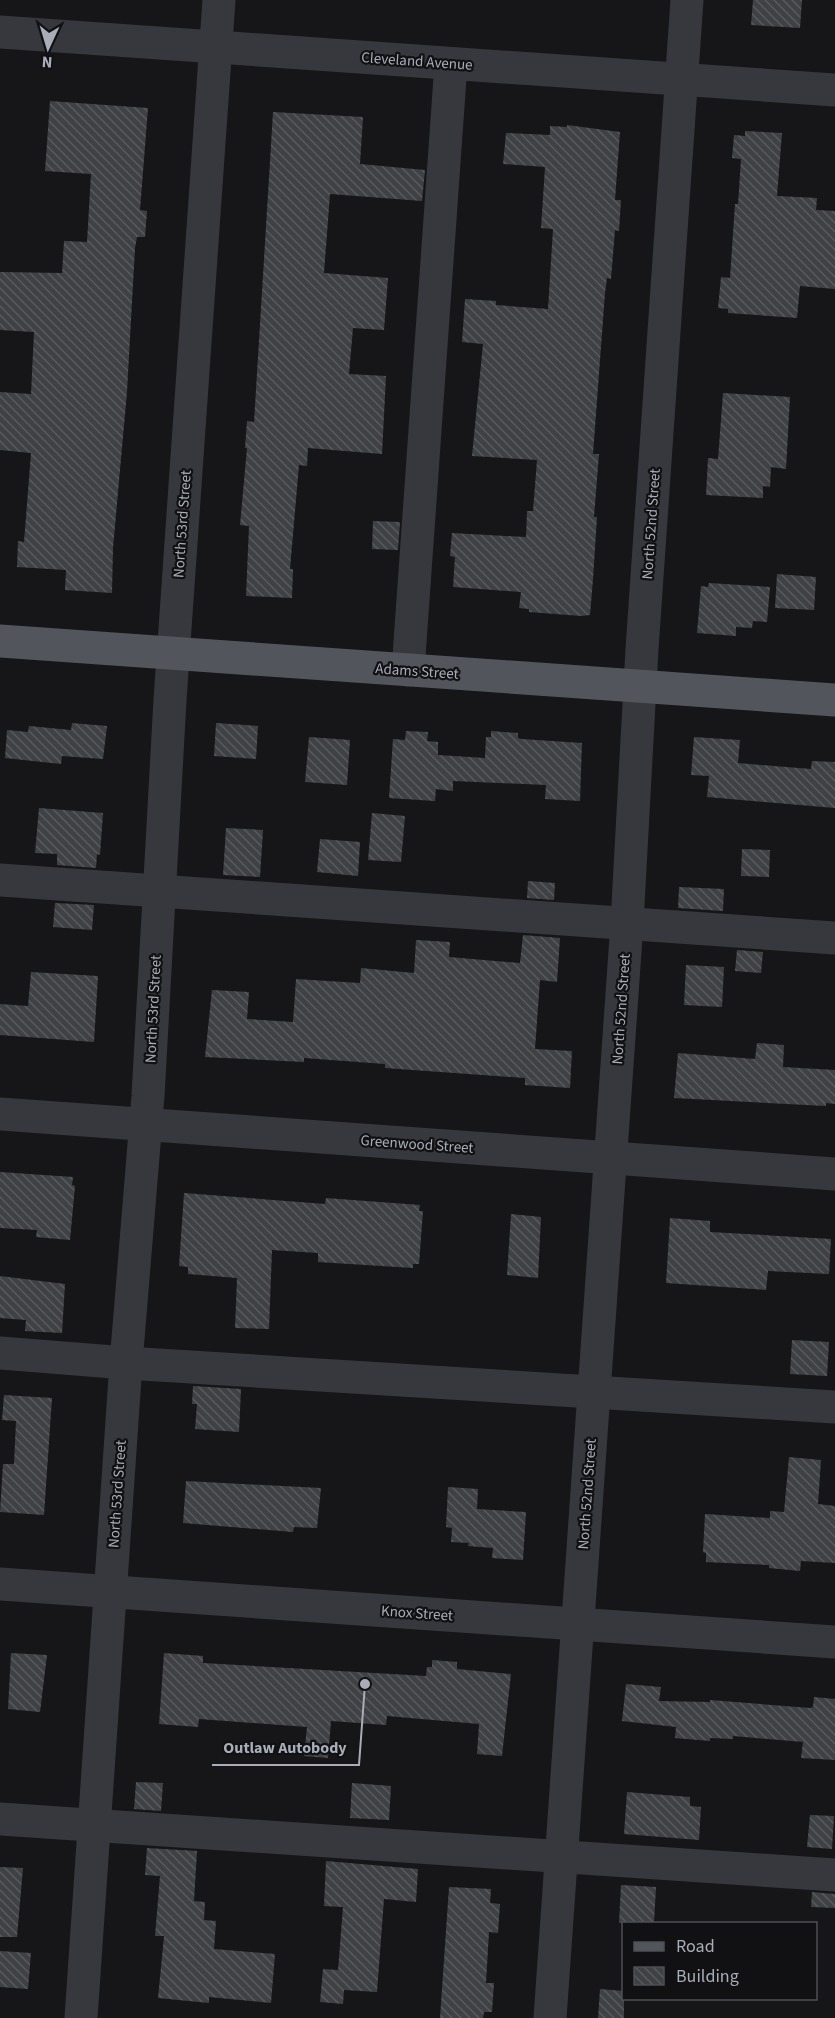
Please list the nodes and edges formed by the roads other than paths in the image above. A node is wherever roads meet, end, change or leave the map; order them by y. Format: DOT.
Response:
graph roads {
  1 [pos="219,0"];
  2 [pos="687,0"];
  3 [pos="0,32"];
  4 [pos="216,46"];
  5 [pos="451,64"];
  6 [pos="682,79"];
  7 [pos="835,90"];
  8 [pos="0,641"];
  9 [pos="174,653"];
  10 [pos="408,670"];
  11 [pos="640,686"];
  12 [pos="835,700"];
  13 [pos="0,880"];
  14 [pos="159,891"];
  15 [pos="627,923"];
  16 [pos="835,938"];
  17 [pos="0,1114"];
  18 [pos="144,1124"];
  19 [pos="610,1158"];
  20 [pos="835,1174"];
  21 [pos="0,1353"];
  22 [pos="126,1363"];
  23 [pos="594,1391"];
  24 [pos="835,1407"];
  25 [pos="0,1584"];
  26 [pos="111,1592"];
  27 [pos="578,1623"];
  28 [pos="835,1642"];
  29 [pos="0,1819"];
  30 [pos="95,1826"];
  31 [pos="560,1855"];
  32 [pos="835,1875"];
  33 [pos="81,2018"];
  34 [pos="550,2018"];
  1 -- 4 [label="street, North 53rd Street"];
  2 -- 6 [label="street, North 52nd Street"];
  3 -- 4 [label="street, Cleveland Avenue"];
  4 -- 5 [label="street, Cleveland Avenue"];
  4 -- 9 [label="street, North 53rd Street"];
  5 -- 6 [label="street, Cleveland Avenue"];
  5 -- 10 [label="street"];
  6 -- 7 [label="street, Cleveland Avenue"];
  6 -- 11 [label="street, North 52nd Street"];
  8 -- 9 [label="main road, Adams Street"];
  9 -- 10 [label="main road, Adams Street"];
  9 -- 14 [label="street, North 53rd Street"];
  10 -- 11 [label="main road, Adams Street"];
  11 -- 12 [label="main road, Adams Street"];
  11 -- 15 [label="street, North 52nd Street"];
  13 -- 14 [label="street"];
  14 -- 15 [label="street"];
  14 -- 18 [label="street, North 53rd Street"];
  15 -- 16 [label="street"];
  15 -- 19 [label="street, North 52nd Street"];
  17 -- 18 [label="street, Greenwood Street"];
  18 -- 19 [label="street, Greenwood Street"];
  18 -- 22 [label="street, North 53rd Street"];
  19 -- 20 [label="street, Greenwood Street"];
  19 -- 23 [label="street, North 52nd Street"];
  21 -- 22 [label="street"];
  22 -- 23 [label="street"];
  22 -- 26 [label="street, North 53rd Street"];
  23 -- 24 [label="street"];
  23 -- 27 [label="street, North 52nd Street"];
  25 -- 26 [label="street, Knox Street"];
  26 -- 27 [label="street, Knox Street"];
  26 -- 30 [label="street, North 53rd Street"];
  27 -- 28 [label="street, Knox Street"];
  27 -- 31 [label="street, North 52nd Street"];
  29 -- 30 [label="street"];
  30 -- 31 [label="street"];
  30 -- 33 [label="street, North 53rd Street"];
  31 -- 32 [label="street"];
  31 -- 34 [label="street, North 52nd Street"];
}
